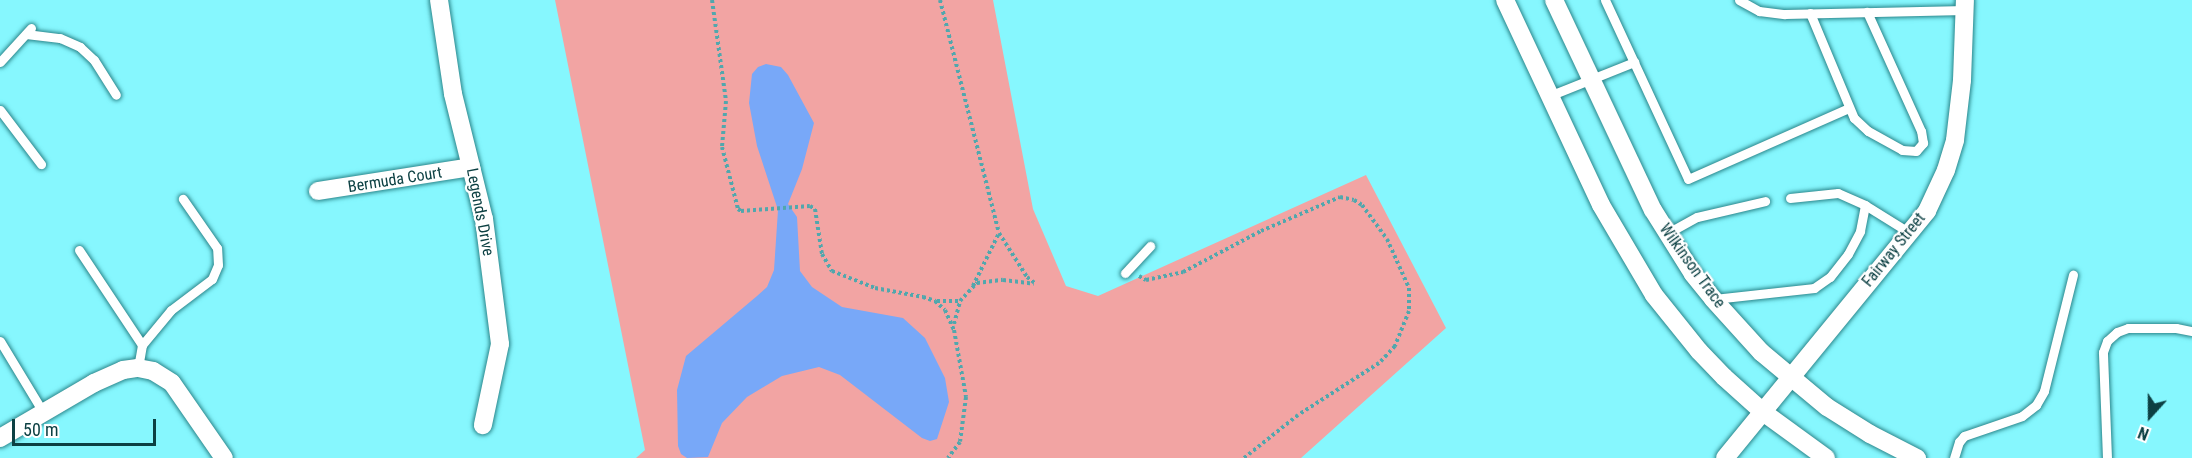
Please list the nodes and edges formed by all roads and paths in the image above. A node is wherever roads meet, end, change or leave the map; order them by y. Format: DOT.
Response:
graph roads {
  1 [pos="439,0"];
  2 [pos="712,0"];
  3 [pos="940,0"];
  4 [pos="1505,0"];
  5 [pos="1554,0"];
  6 [pos="1605,0"];
  7 [pos="1739,0"];
  8 [pos="1965,5"];
  9 [pos="1867,12"];
  10 [pos="1810,13"];
  11 [pos="0,62"];
  12 [pos="1634,62"];
  13 [pos="1591,80"];
  14 [pos="116,94"];
  15 [pos="1549,96"];
  16 [pos="1850,108"];
  17 [pos="0,110"];
  18 [pos="41,164"];
  19 [pos="471,167"];
  20 [pos="318,191"];
  21 [pos="1790,198"];
  22 [pos="183,200"];
  23 [pos="1765,201"];
  24 [pos="1864,205"];
  25 [pos="999,233"];
  26 [pos="1910,233"];
  27 [pos="1666,234"];
  28 [pos="1150,246"];
  29 [pos="79,250"];
  30 [pos="1126,271"];
  31 [pos="2073,275"];
  32 [pos="973,286"];
  33 [pos="1713,299"];
  34 [pos="935,301"];
  35 [pos="960,301"];
  36 [pos="953,327"];
  37 [pos="2192,331"];
  38 [pos="0,341"];
  39 [pos="142,345"];
  40 [pos="138,368"];
  41 [pos="1790,377"];
  42 [pos="43,412"];
  43 [pos="1763,412"];
  44 [pos="483,425"];
  45 [pos="0,438"];
  46 [pos="224,458"];
  47 [pos="948,458"];
  48 [pos="1244,458"];
  49 [pos="1725,458"];
  50 [pos="1826,458"];
  51 [pos="1917,458"];
  52 [pos="1954,458"];
  53 [pos="2107,458"];
  1 -- 19 [label="street, Legends Drive"];
  2 -- 34 [label="path"];
  3 -- 25 [label="path"];
  4 -- 15 [label="street"];
  5 -- 13 [label="street, Wilkinson Trace"];
  6 -- 12 [label="lane"];
  7 -- 10 [label="lane"];
  8 -- 9 [label="lane"];
  8 -- 26 [label="street, Fairway Street"];
  9 -- 10 [label="lane"];
  9 -- 16 [label="lane"];
  10 -- 16 [label="lane"];
  11 -- 14 [label="lane"];
  12 -- 13 [label="lane"];
  12 -- 16 [label="lane"];
  13 -- 15 [label="lane"];
  13 -- 27 [label="street, Wilkinson Trace"];
  15 -- 43 [label="street"];
  17 -- 18 [label="lane"];
  19 -- 20 [label="street, Bermuda Court"];
  19 -- 44 [label="street, Legends Drive"];
  21 -- 24 [label="lane"];
  22 -- 39 [label="lane"];
  23 -- 27 [label="lane"];
  24 -- 26 [label="lane"];
  24 -- 33 [label="lane"];
  25 -- 32 [label="path"];
  25 -- 32 [label="path"];
  26 -- 41 [label="street, Fairway Street"];
  27 -- 33 [label="street, Wilkinson Trace"];
  28 -- 30 [label="lane"];
  29 -- 39 [label="lane"];
  30 -- 48 [label="path"];
  31 -- 52 [label="lane"];
  32 -- 35 [label="path"];
  33 -- 41 [label="street, Wilkinson Trace"];
  34 -- 35 [label="path"];
  34 -- 36 [label="path"];
  35 -- 36 [label="path"];
  36 -- 47 [label="path"];
  37 -- 53 [label="lane"];
  38 -- 42 [label="lane"];
  39 -- 40 [label="lane"];
  40 -- 42 [label="street"];
  40 -- 46 [label="street"];
  41 -- 43 [label="street, Fairway Street"];
  41 -- 51 [label="street, Wilkinson Trace"];
  42 -- 45 [label="street"];
  43 -- 49 [label="street, Fairway Street"];
  43 -- 50 [label="street"];
}
